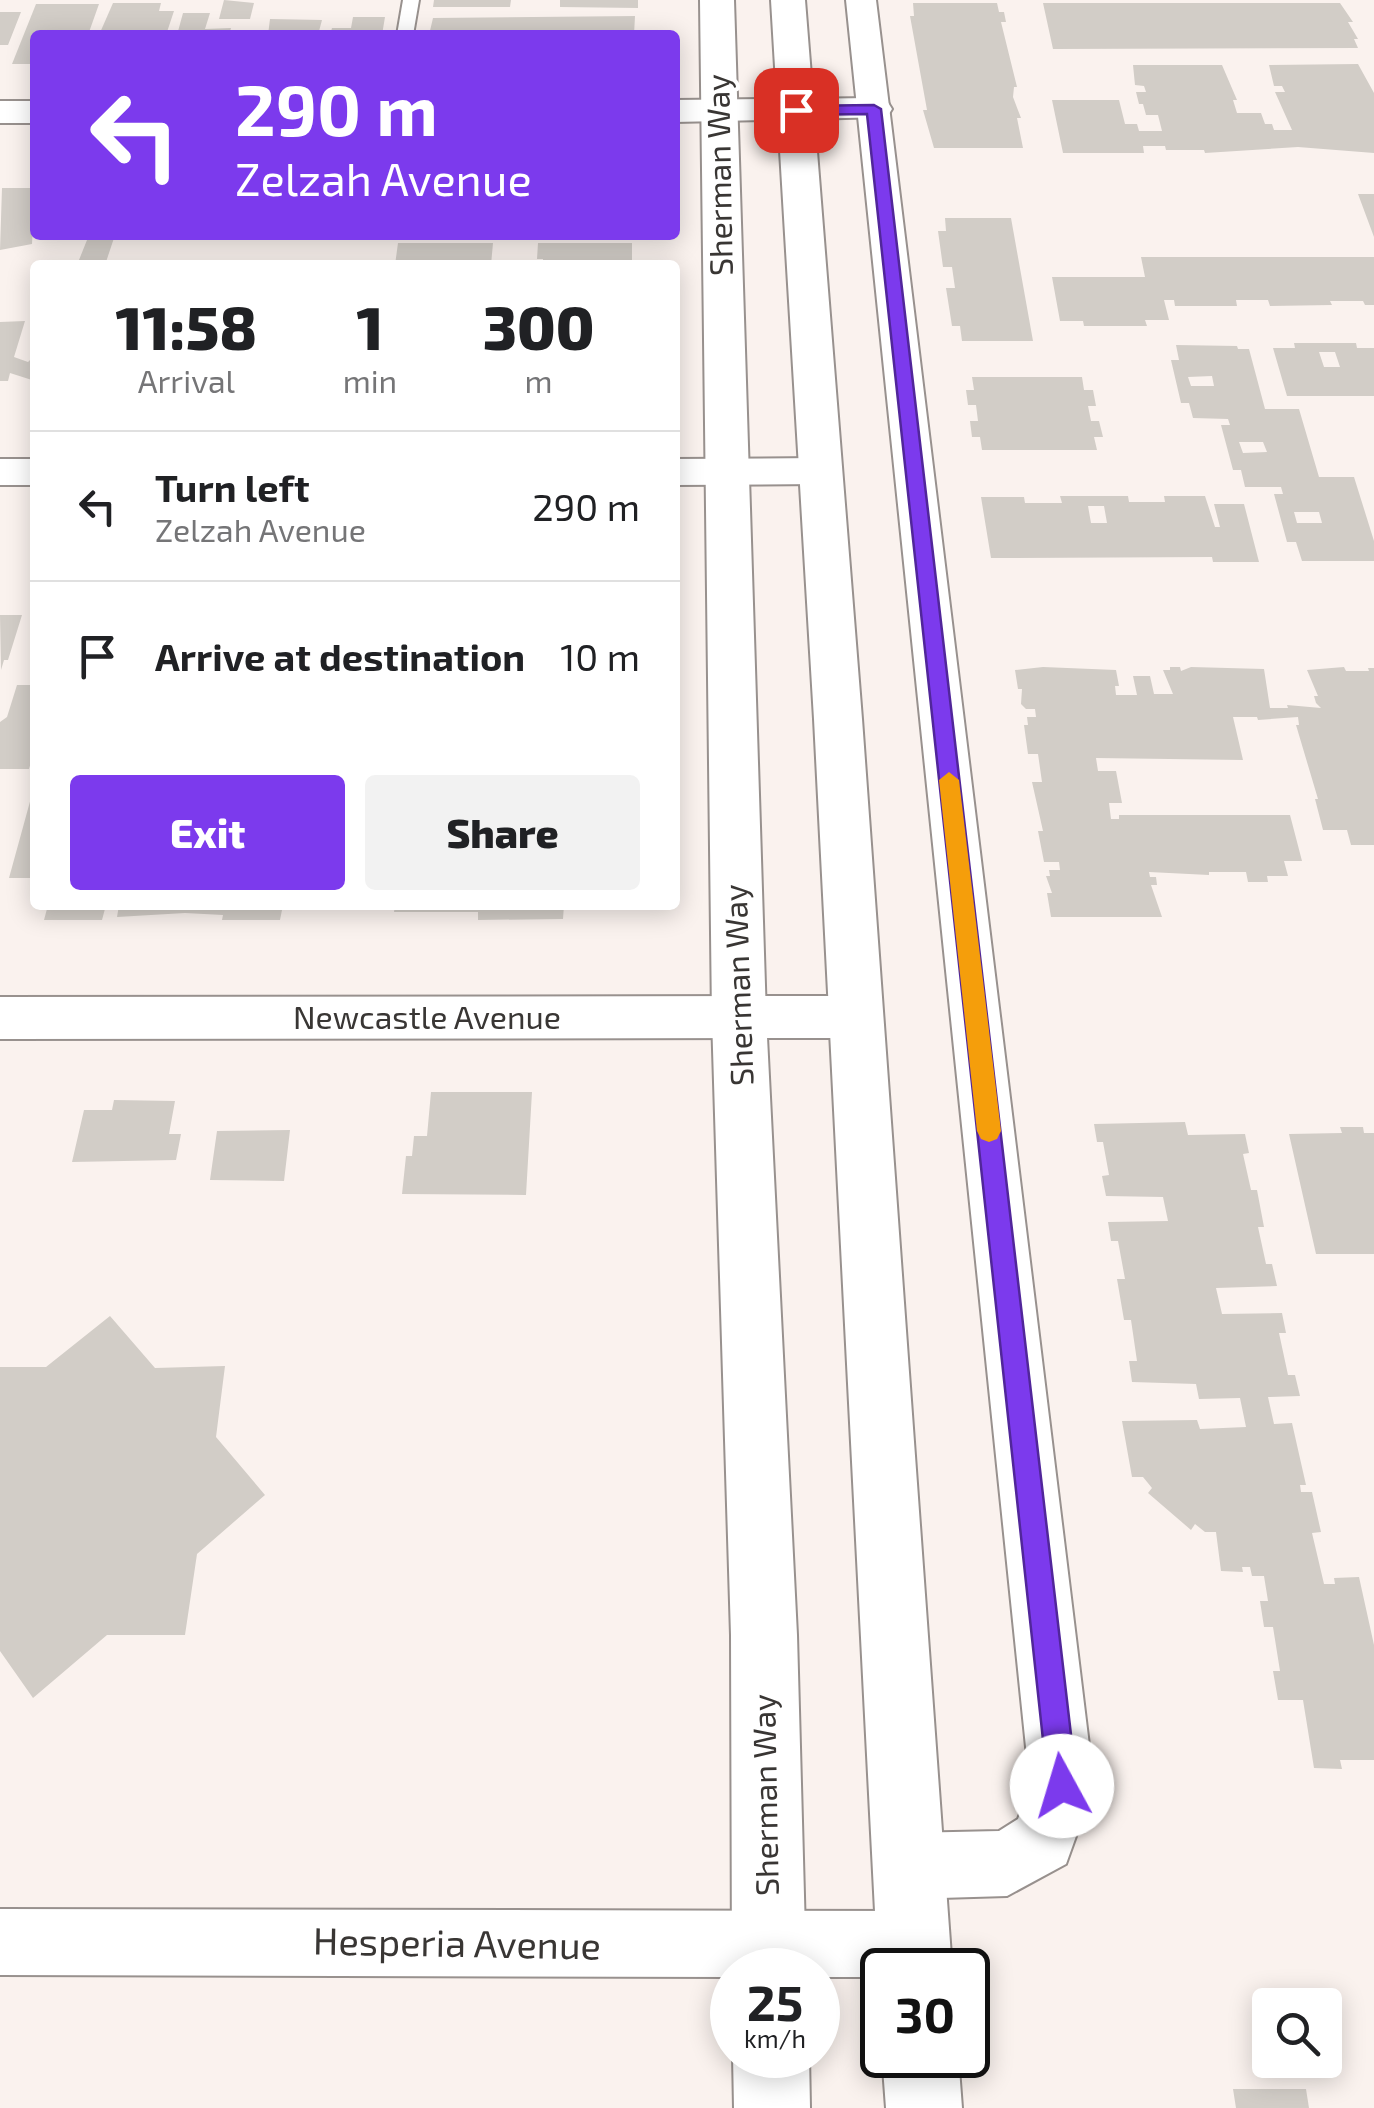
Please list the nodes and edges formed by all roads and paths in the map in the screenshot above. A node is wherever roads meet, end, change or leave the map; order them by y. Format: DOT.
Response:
graph roads {
  1 [pos="411,0"];
  2 [pos="717,0"];
  3 [pos="788,0"];
  4 [pos="861,0"];
  5 [pos="406,30"];
  6 [pos="874,109"];
  7 [pos="796,110"];
  8 [pos="680,111"];
  9 [pos="718,111"];
  10 [pos="0,112"];
  11 [pos="30,112"];
  12 [pos="820,470"];
  13 [pos="727,471"];
  14 [pos="0,472"];
  15 [pos="30,472"];
  16 [pos="680,472"];
  17 [pos="739,1016"];
  18 [pos="855,1017"];
  19 [pos="0,1018"];
  20 [pos="907,1866"];
  21 [pos="0,1942"];
  22 [pos="769,1948"];
  23 [pos="913,1948"];
  24 [pos="710,1956"];
  25 [pos="771,2078"];
  26 [pos="922,2078"];
  27 [pos="772,2108"];
  28 [pos="924,2108"];
  1 -- 5 [label="lane"];
  2 -- 9 [label="main road, Sherman Way"];
  3 -- 7 [label="main road"];
  4 -- 6 [label="street"];
  6 -- 7 [label="main road"];
  6 -- 20 [label="street"];
  7 -- 9 [label="main road"];
  7 -- 12 [label="main road"];
  8 -- 9 [label="main road"];
  9 -- 13 [label="main road, Sherman Way"];
  10 -- 11 [label="main road"];
  12 -- 13 [label="street"];
  12 -- 18 [label="main road"];
  13 -- 16 [label="street"];
  13 -- 17 [label="main road, Sherman Way"];
  14 -- 15 [label="street"];
  17 -- 18 [label="street, Newcastle Avenue"];
  17 -- 19 [label="street, Newcastle Avenue"];
  17 -- 22 [label="main road, Sherman Way"];
  18 -- 20 [label="main road"];
  20 -- 23 [label="main road"];
  21 -- 24 [label="street, Hesperia Avenue"];
  25 -- 27 [label="main road"];
  26 -- 28 [label="main road"];
}
